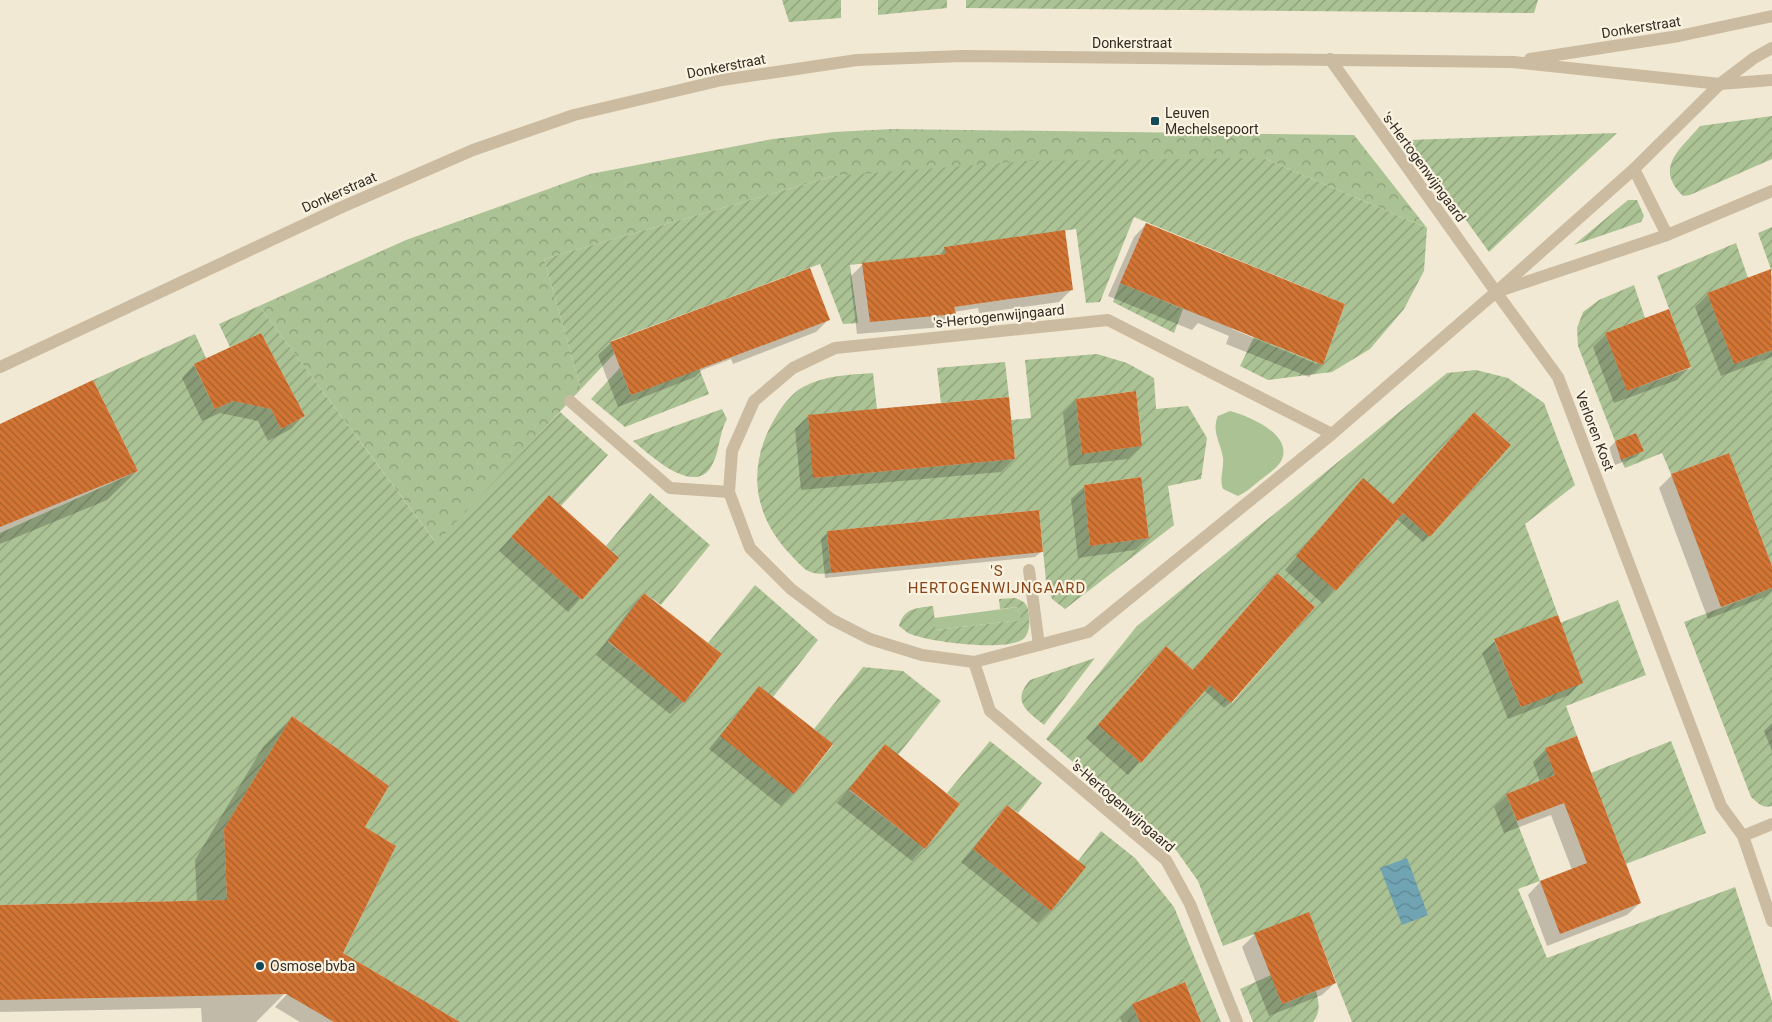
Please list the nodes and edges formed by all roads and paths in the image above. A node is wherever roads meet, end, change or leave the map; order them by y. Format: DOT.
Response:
graph roads {
  1 [pos="1772,16"];
  2 [pos="1772,48"];
  3 [pos="1330,60"];
  4 [pos="1513,62"];
  5 [pos="1772,80"];
  6 [pos="1720,84"];
  7 [pos="1634,169"];
  8 [pos="1772,191"];
  9 [pos="1667,235"];
  10 [pos="1496,292"];
  11 [pos="0,367"];
  12 [pos="570,401"];
  13 [pos="1332,434"];
  14 [pos="729,492"];
  15 [pos="1029,570"];
  16 [pos="1039,645"];
  17 [pos="974,662"];
  18 [pos="1772,824"];
  19 [pos="1744,836"];
  20 [pos="1772,921"];
  21 [pos="1237,1022"];
  1 -- 4 [label="street, Donkerstraat"];
  2 -- 6 [label="street, 's-Hertogenwijngaard"];
  3 -- 4 [label="street, Donkerstraat"];
  3 -- 10 [label="street, 's-Hertogenwijngaard"];
  3 -- 11 [label="street, Donkerstraat"];
  4 -- 6 [label="street, Donkerstraat"];
  5 -- 6 [label="street, Donkerstraat"];
  6 -- 7 [label="street, 's-Hertogenwijngaard"];
  7 -- 9 [label="street"];
  7 -- 10 [label="street, 's-Hertogenwijngaard"];
  8 -- 9 [label="street"];
  9 -- 10 [label="street"];
  10 -- 13 [label="street, 's-Hertogenwijngaard"];
  10 -- 19 [label="street, Verloren Kost"];
  12 -- 14 [label="street"];
  13 -- 14 [label="street, 's-Hertogenwijngaard"];
  13 -- 16 [label="street, 's-Hertogenwijngaard"];
  14 -- 17 [label="street, 's-Hertogenwijngaard"];
  15 -- 16 [label="street"];
  16 -- 17 [label="street, 's-Hertogenwijngaard"];
  17 -- 21 [label="street, 's-Hertogenwijngaard"];
  18 -- 19 [label="street"];
  19 -- 20 [label="street, Verloren Kost"];
}
